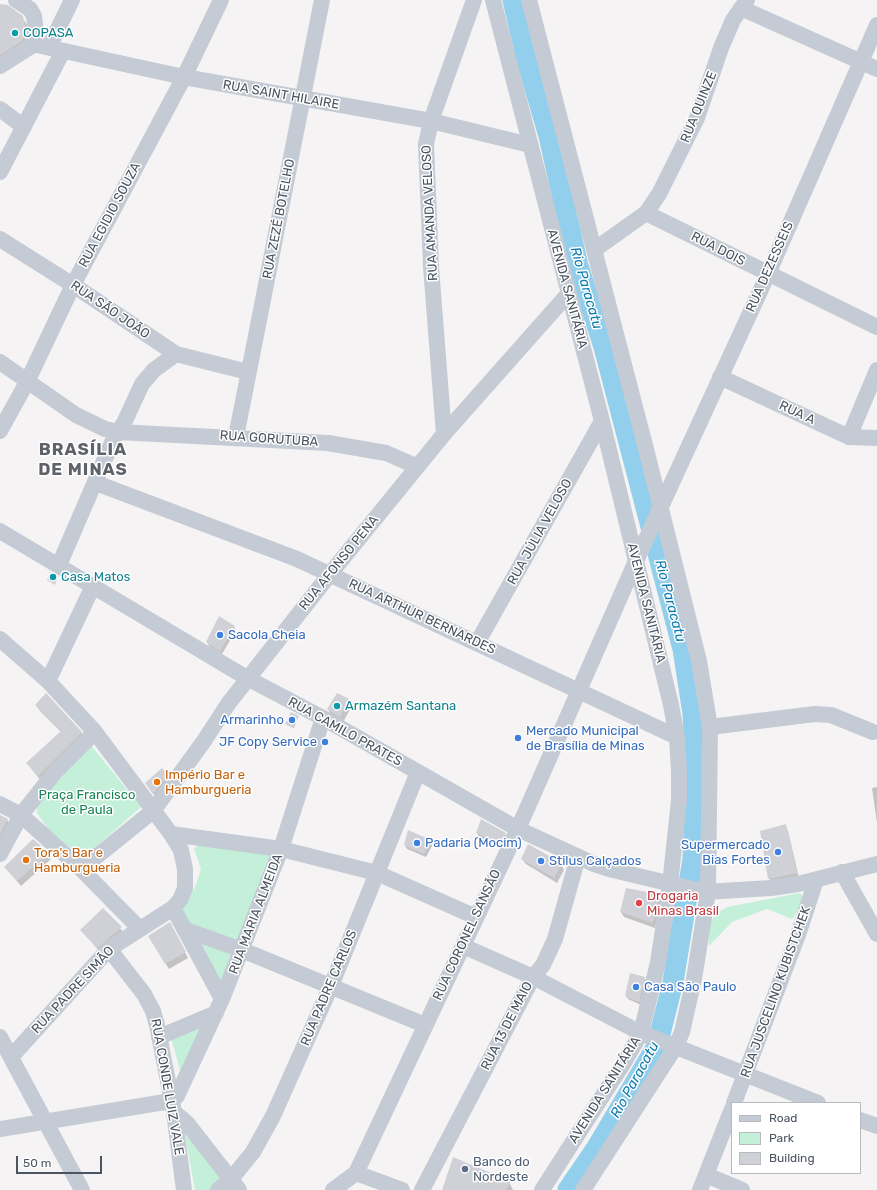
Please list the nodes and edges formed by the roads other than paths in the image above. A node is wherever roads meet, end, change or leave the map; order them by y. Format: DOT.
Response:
graph roads {
  1 [pos="16,0"];
  2 [pos="72,0"];
  3 [pos="221,0"];
  4 [pos="322,0"];
  5 [pos="474,0"];
  6 [pos="493,0"];
  7 [pos="529,0"];
  8 [pos="744,4"];
  9 [pos="877,25"];
  10 [pos="32,44"];
  11 [pos="56,49"];
  12 [pos="860,62"];
  13 [pos="0,66"];
  14 [pos="877,70"];
  15 [pos="184,77"];
  16 [pos="302,99"];
  17 [pos="0,109"];
  18 [pos="431,121"];
  19 [pos="24,127"];
  20 [pos="530,145"];
  21 [pos="0,172"];
  22 [pos="646,213"];
  23 [pos="0,239"];
  24 [pos="594,250"];
  25 [pos="768,274"];
  26 [pos="73,285"];
  27 [pos="568,293"];
  28 [pos="877,327"];
  29 [pos="176,354"];
  30 [pos="0,362"];
  31 [pos="877,370"];
  32 [pos="248,372"];
  33 [pos="720,377"];
  34 [pos="26,382"];
  35 [pos="602,421"];
  36 [pos="0,431"];
  37 [pos="118,432"];
  38 [pos="444,434"];
  39 [pos="236,437"];
  40 [pos="849,437"];
  41 [pos="877,438"];
  42 [pos="416,466"];
  43 [pos="96,484"];
  44 [pos="660,508"];
  45 [pos="0,531"];
  46 [pos="636,561"];
  47 [pos="59,565"];
  48 [pos="330,574"];
  49 [pos="93,586"];
  50 [pos="0,639"];
  51 [pos="477,643"];
  52 [pos="247,678"];
  53 [pos="48,681"];
  54 [pos="578,689"];
  55 [pos="323,718"];
  56 [pos="710,727"];
  57 [pos="95,732"];
  58 [pos="873,732"];
  59 [pos="677,737"];
  60 [pos="418,772"];
  61 [pos="0,804"];
  62 [pos="153,811"];
  63 [pos="21,815"];
  64 [pos="518,829"];
  65 [pos="171,834"];
  66 [pos="281,849"];
  67 [pos="0,854"];
  68 [pos="578,857"];
  69 [pos="877,864"];
  70 [pos="81,869"];
  71 [pos="842,872"];
  72 [pos="377,873"];
  73 [pos="816,880"];
  74 [pos="674,885"];
  75 [pos="706,892"];
  76 [pos="173,908"];
  77 [pos="476,917"];
  78 [pos="140,929"];
  79 [pos="186,930"];
  80 [pos="877,934"];
  81 [pos="462,946"];
  82 [pos="109,949"];
  83 [pos="242,950"];
  84 [pos="532,977"];
  85 [pos="330,986"];
  86 [pos="219,1006"];
  87 [pos="425,1025"];
  88 [pos="644,1034"];
  89 [pos="0,1037"];
  90 [pos="159,1037"];
  91 [pos="673,1045"];
  92 [pos="11,1057"];
  93 [pos="746,1074"];
  94 [pos="734,1102"];
  95 [pos="816,1102"];
  96 [pos="173,1107"];
  97 [pos="731,1112"];
  98 [pos="861,1120"];
  99 [pos="45,1121"];
  100 [pos="877,1126"];
  101 [pos="0,1129"];
  102 [pos="356,1173"];
  103 [pos="706,1175"];
  104 [pos="235,1184"];
  105 [pos="82,1190"];
  106 [pos="184,1190"];
  107 [pos="218,1190"];
  108 [pos="333,1190"];
  109 [pos="402,1190"];
  110 [pos="422,1190"];
  111 [pos="542,1190"];
  112 [pos="583,1190"];
  113 [pos="700,1190"];
  114 [pos="742,1190"];
  1 -- 10 [label="street"];
  2 -- 11 [label="street"];
  3 -- 15 [label="street, RUA EGIDIO SOUZA"];
  4 -- 16 [label="street, RUA ZEZÉ BOTELHO"];
  5 -- 18 [label="street, RUA AMANDA VELOSO"];
  6 -- 20 [label="street, AVENIDA SANITÁRIA"];
  7 -- 24 [label="street"];
  8 -- 12 [label="street"];
  8 -- 22 [label="street, RUA QUINZE"];
  9 -- 12 [label="street, RUA DEZESSEIS"];
  10 -- 11 [label="street, RUA SAINT HILAIRE"];
  10 -- 13 [label="street"];
  11 -- 15 [label="street, RUA SAINT HILAIRE"];
  11 -- 19 [label="street"];
  12 -- 14 [label="street"];
  12 -- 25 [label="street, RUA DEZESSEIS"];
  15 -- 16 [label="street, RUA SAINT HILAIRE"];
  15 -- 26 [label="street, RUA EGIDIO SOUZA"];
  16 -- 18 [label="street, RUA SAINT HILAIRE"];
  16 -- 32 [label="street, RUA ZEZÉ BOTELHO"];
  17 -- 19 [label="street"];
  18 -- 20 [label="street, RUA SAINT HILAIRE"];
  18 -- 38 [label="street, RUA AMANDA VELOSO"];
  19 -- 21 [label="street"];
  20 -- 27 [label="street, AVENIDA SANITÁRIA"];
  22 -- 24 [label="street"];
  22 -- 25 [label="street, RUA DOIS"];
  23 -- 26 [label="street, RUA SÃO JOÃO"];
  24 -- 44 [label="street"];
  25 -- 28 [label="street, RUA DOIS"];
  25 -- 33 [label="street, RUA DEZESSEIS"];
  26 -- 29 [label="street, RUA SÃO JOÃO"];
  26 -- 34 [label="street, RUA EGIDIO SOUZA"];
  27 -- 35 [label="street, AVENIDA SANITÁRIA"];
  27 -- 38 [label="street, RUA AFONSO PENA"];
  29 -- 32 [label="street, RUA SÃO JOÃO"];
  29 -- 37 [label="street"];
  30 -- 34 [label="street, RUA GORUTUBA"];
  31 -- 40 [label="street"];
  32 -- 39 [label="street, RUA ZEZÉ BOTELHO"];
  33 -- 40 [label="street, RUA A"];
  33 -- 44 [label="street, RUA DEZESSEIS"];
  34 -- 36 [label="street, RUA EGIDIO SOUZA"];
  34 -- 37 [label="street, RUA GORUTUBA"];
  35 -- 46 [label="street, AVENIDA SANITÁRIA"];
  35 -- 51 [label="street, RUA JÚLIA VELOSO"];
  37 -- 39 [label="street, RUA GORUTUBA"];
  37 -- 43 [label="street"];
  38 -- 42 [label="street, RUA AFONSO PENA"];
  39 -- 42 [label="street, RUA GORUTUBA"];
  40 -- 41 [label="street, RUA A"];
  42 -- 48 [label="street, RUA AFONSO PENA"];
  43 -- 47 [label="street"];
  43 -- 48 [label="street, RUA ARTHUR BERNARDES"];
  44 -- 46 [label="street, RUA DEZESSEIS"];
  44 -- 56 [label="street"];
  45 -- 47 [label="street, RUA CAMILO PRATES"];
  46 -- 54 [label="street, RUA CORONEL SANSÃO"];
  46 -- 59 [label="street, AVENIDA SANITÁRIA"];
  47 -- 49 [label="street, RUA CAMILO PRATES"];
  48 -- 51 [label="street, RUA ARTHUR BERNARDES"];
  48 -- 52 [label="street, RUA AFONSO PENA"];
  49 -- 52 [label="street, RUA CAMILO PRATES"];
  49 -- 53 [label="street"];
  50 -- 53 [label="street, RUA PADRE SIMÃO"];
  51 -- 54 [label="street, RUA ARTHUR BERNARDES"];
  52 -- 55 [label="street, RUA CAMILO PRATES"];
  52 -- 62 [label="street, RUA AFONSO PENA"];
  53 -- 57 [label="street, RUA PADRE SIMÃO"];
  54 -- 59 [label="street, RUA ARTHUR BERNARDES"];
  54 -- 64 [label="street, RUA CORONEL SANSÃO"];
  55 -- 60 [label="street, RUA CAMILO PRATES"];
  55 -- 66 [label="street, RUA MARIA ALMEIDA"];
  56 -- 58 [label="street"];
  56 -- 75 [label="street"];
  57 -- 62 [label="street, RUA PADRE SIMÃO"];
  57 -- 63 [label="street"];
  59 -- 74 [label="street, AVENIDA SANITÁRIA"];
  60 -- 64 [label="street, RUA CAMILO PRATES"];
  60 -- 72 [label="street, RUA PADRE CARLOS"];
  61 -- 63 [label="street"];
  62 -- 65 [label="street, RUA PADRE SIMÃO"];
  62 -- 70 [label="street, RUA AFONSO PENA"];
  63 -- 67 [label="street"];
  63 -- 70 [label="street"];
  64 -- 68 [label="street, RUA CAMILO PRATES"];
  64 -- 77 [label="street, RUA CORONEL SANSÃO"];
  65 -- 66 [label="street"];
  65 -- 76 [label="street, RUA PADRE SIMÃO"];
  66 -- 72 [label="street"];
  66 -- 83 [label="street, RUA MARIA ALMEIDA"];
  68 -- 74 [label="street, RUA CAMILO PRATES"];
  68 -- 84 [label="street, RUA 13 DE MAIO"];
  69 -- 71 [label="street, RUA CAMILO PRATES"];
  70 -- 78 [label="street"];
  71 -- 73 [label="street, RUA CAMILO PRATES"];
  71 -- 80 [label="street"];
  72 -- 77 [label="street"];
  72 -- 85 [label="street, RUA PADRE CARLOS"];
  73 -- 75 [label="street, RUA CAMILO PRATES"];
  73 -- 93 [label="street, RUA JUSCELINO KUBISTCHEK"];
  74 -- 75 [label="street, RUA CAMILO PRATES"];
  74 -- 88 [label="street, AVENIDA SANITÁRIA"];
  75 -- 91 [label="street"];
  76 -- 78 [label="street, RUA PADRE SIMÃO"];
  76 -- 79 [label="street"];
  77 -- 81 [label="street, RUA CORONEL SANSÃO"];
  78 -- 82 [label="street, RUA PADRE SIMÃO"];
  79 -- 83 [label="street"];
  79 -- 86 [label="street"];
  81 -- 84 [label="street"];
  81 -- 87 [label="street, RUA CORONEL SANSÃO"];
  82 -- 90 [label="street, RUA CONDE LUIZ VALE"];
  82 -- 92 [label="street, RUA PADRE SIMÃO"];
  83 -- 85 [label="street"];
  83 -- 86 [label="street, RUA MARIA ALMEIDA"];
  84 -- 88 [label="street"];
  84 -- 110 [label="street, RUA 13 DE MAIO"];
  85 -- 87 [label="street"];
  85 -- 104 [label="street, RUA PADRE CARLOS"];
  86 -- 90 [label="street"];
  86 -- 96 [label="street, RUA MARIA ALMEIDA"];
  87 -- 102 [label="street, RUA CORONEL SANSÃO"];
  88 -- 91 [label="street"];
  88 -- 111 [label="street, AVENIDA SANITÁRIA"];
  89 -- 92 [label="street"];
  90 -- 96 [label="street, RUA CONDE LUIZ VALE"];
  91 -- 93 [label="street"];
  91 -- 112 [label="street"];
  92 -- 99 [label="street"];
  93 -- 94 [label="street, RUA JUSCELINO KUBISTCHEK"];
  93 -- 95 [label="street"];
  96 -- 99 [label="street"];
  96 -- 104 [label="street"];
  96 -- 106 [label="street, RUA CONDE LUIZ VALE"];
  97 -- 103 [label="street"];
  98 -- 100 [label="street"];
  99 -- 101 [label="street"];
  99 -- 105 [label="street"];
  102 -- 108 [label="street, RUA CORONEL SANSÃO"];
  102 -- 109 [label="street"];
  103 -- 113 [label="street"];
  103 -- 114 [label="street"];
  104 -- 107 [label="street, RUA PADRE CARLOS"];
}
